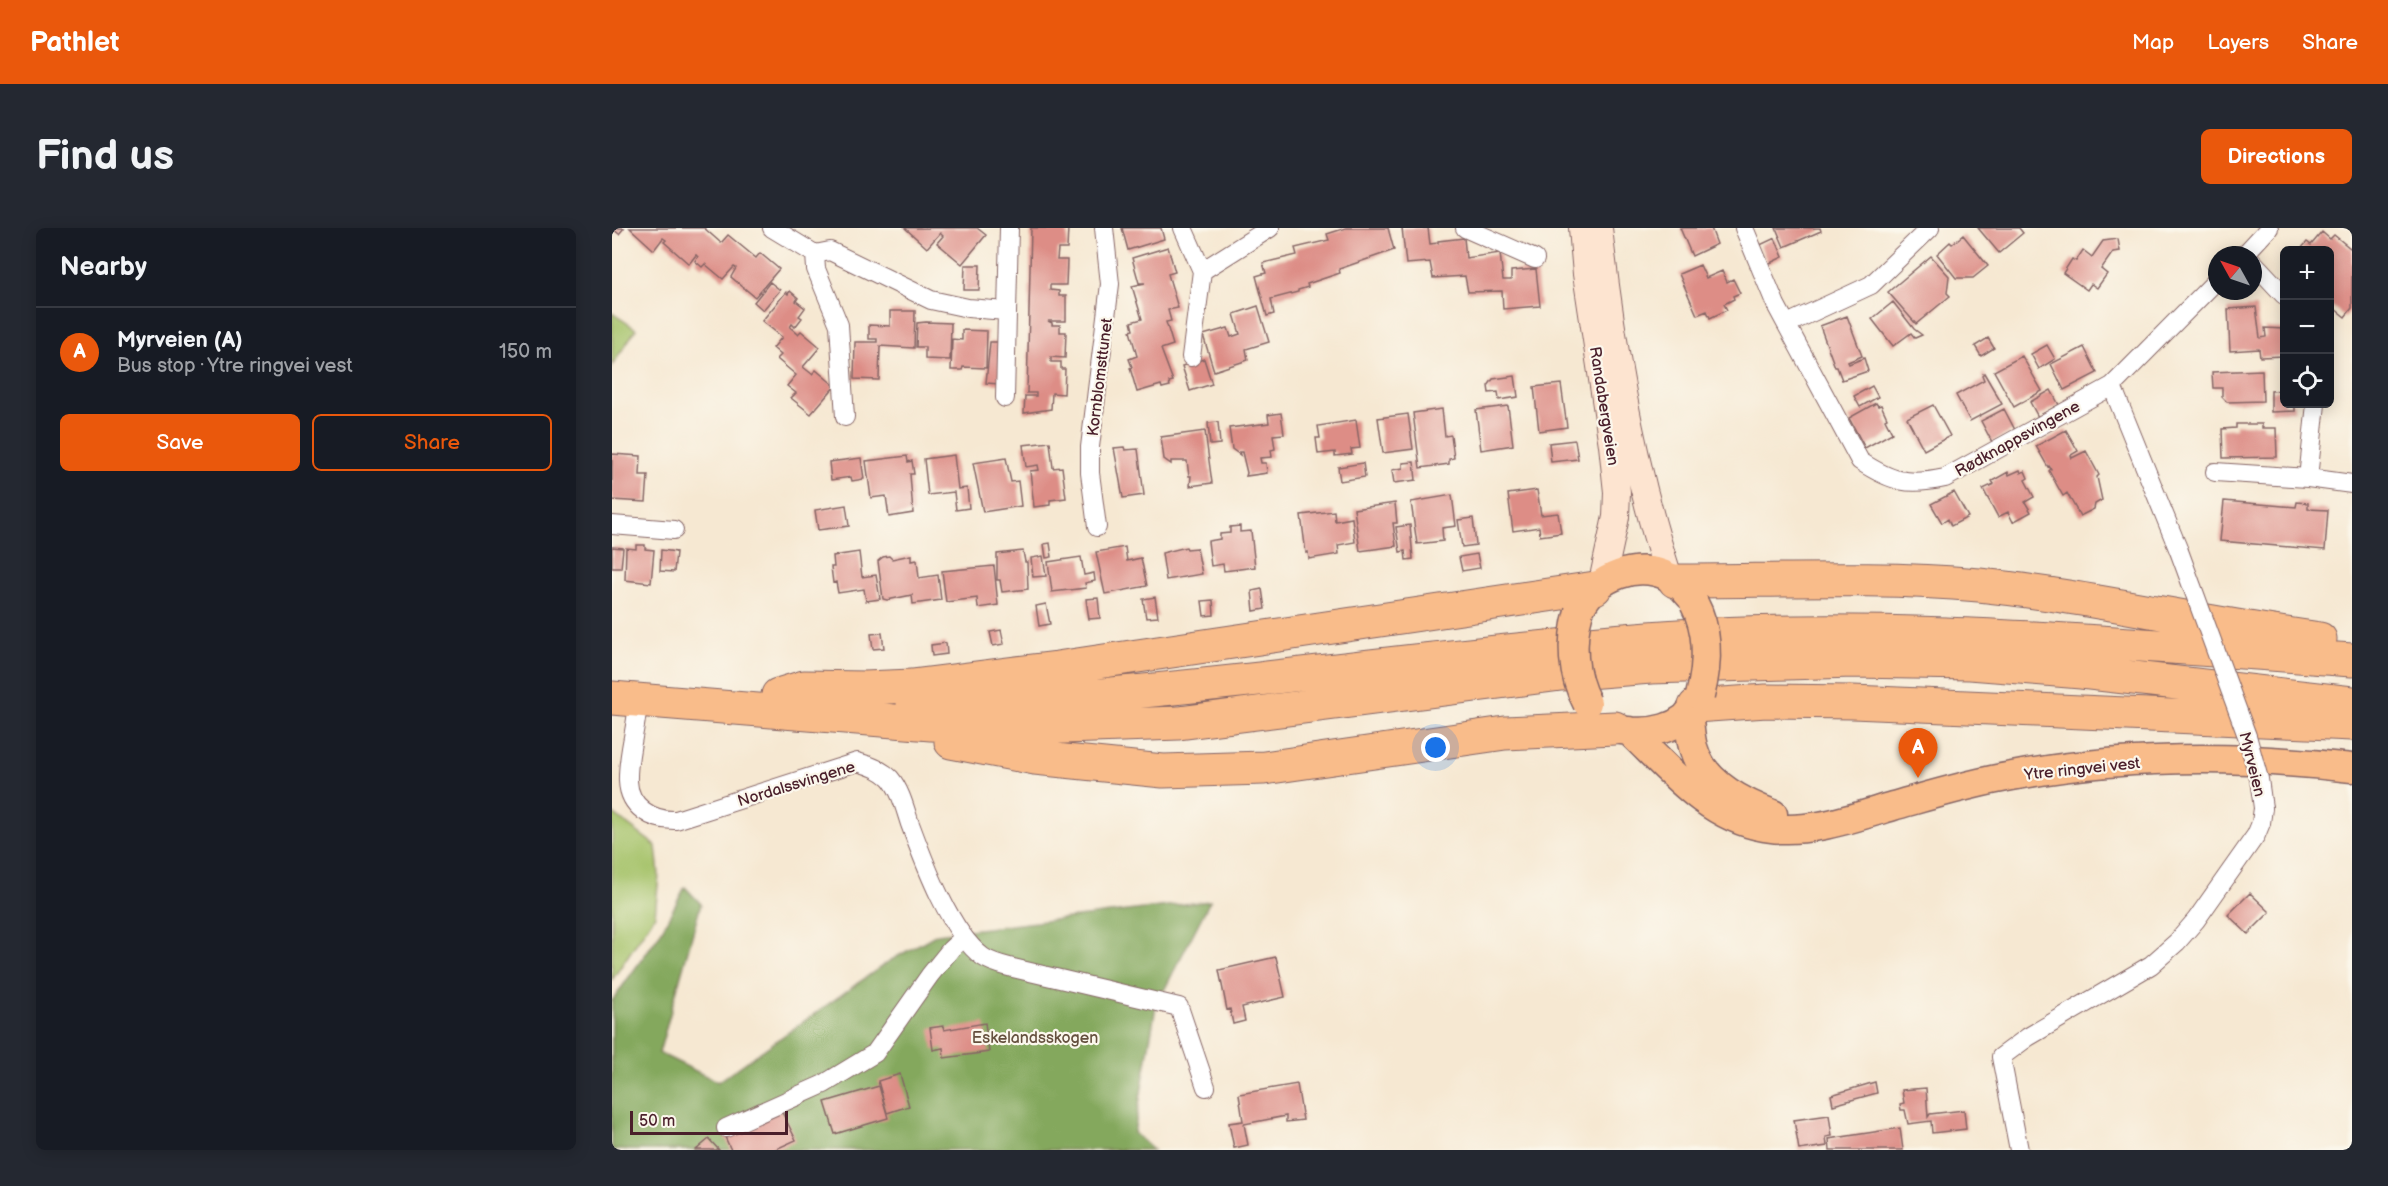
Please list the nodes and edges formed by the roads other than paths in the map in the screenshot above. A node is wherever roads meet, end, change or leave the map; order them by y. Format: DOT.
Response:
graph roads {
  1 [pos="772,228"];
  2 [pos="1009,228"];
  3 [pos="1104,228"];
  4 [pos="1183,228"];
  5 [pos="1270,228"];
  6 [pos="1465,228"];
  7 [pos="1582,228"];
  8 [pos="1599,228"];
  9 [pos="1744,228"];
  10 [pos="1930,228"];
  11 [pos="2269,228"];
  12 [pos="2255,246"];
  13 [pos="815,254"];
  14 [pos="1535,259"];
  15 [pos="1202,271"];
  16 [pos="2262,272"];
  17 [pos="2208,289"];
  18 [pos="2280,291"];
  19 [pos="1006,311"];
  20 [pos="1787,324"];
  21 [pos="1191,357"];
  22 [pos="2112,386"];
  23 [pos="1005,398"];
  24 [pos="2316,408"];
  25 [pos="845,417"];
  26 [pos="2215,472"];
  27 [pos="2308,478"];
  28 [pos="2352,484"];
  29 [pos="612,525"];
  30 [pos="1097,526"];
  31 [pos="674,530"];
  32 [pos="1679,587"];
  33 [pos="1592,594"];
  34 [pos="2352,643"];
  35 [pos="2352,660"];
  36 [pos="612,678"];
  37 [pos="778,695"];
  38 [pos="625,700"];
  39 [pos="2352,703"];
  40 [pos="1695,706"];
  41 [pos="827,716"];
  42 [pos="2352,724"];
  43 [pos="1622,730"];
  44 [pos="2352,768"];
  45 [pos="1818,826"];
  46 [pos="964,937"];
  47 [pos="1206,1087"];
  48 [pos="726,1128"];
  49 [pos="2019,1150"];
  1 -- 13 [label="street"];
  2 -- 19 [label="street"];
  3 -- 30 [label="street, Kornblomsttunet"];
  4 -- 15 [label="street"];
  5 -- 15 [label="street"];
  6 -- 14 [label="street"];
  7 -- 33 [label="main road, Randabergveien"];
  8 -- 32 [label="main road, Randabergveien"];
  9 -- 20 [label="street, Rødknappsvingene"];
  10 -- 20 [label="street"];
  11 -- 12 [label="street"];
  13 -- 19 [label="street"];
  13 -- 25 [label="street"];
  15 -- 21 [label="street"];
  16 -- 18 [label="street"];
  17 -- 22 [label="street, Rødknappsvingene"];
  19 -- 23 [label="street"];
  20 -- 22 [label="street, Rødknappsvingene"];
  22 -- 49 [label="street, Myrveien, bridge"];
  24 -- 27 [label="street"];
  26 -- 27 [label="street"];
  27 -- 28 [label="street"];
  29 -- 31 [label="street"];
  32 -- 33 [label="main road"];
  32 -- 34 [label="highway"];
  32 -- 40 [label="main road, bridge"];
  33 -- 37 [label="highway"];
  33 -- 43 [label="main road, bridge"];
  35 -- 37 [label="highway"];
  36 -- 37 [label="highway"];
  38 -- 41 [label="highway"];
  38 -- 46 [label="street, Nordalssvingene"];
  39 -- 41 [label="highway"];
  40 -- 42 [label="highway"];
  40 -- 43 [label="main road"];
  40 -- 45 [label="main road, Ytre ringvei vest"];
  41 -- 43 [label="highway"];
  43 -- 45 [label="main road, Ytre ringvei vest"];
  44 -- 45 [label="main road, Ytre ringvei vest"];
  46 -- 47 [label="street, Nordalssvingene"];
  46 -- 48 [label="street"];
}
